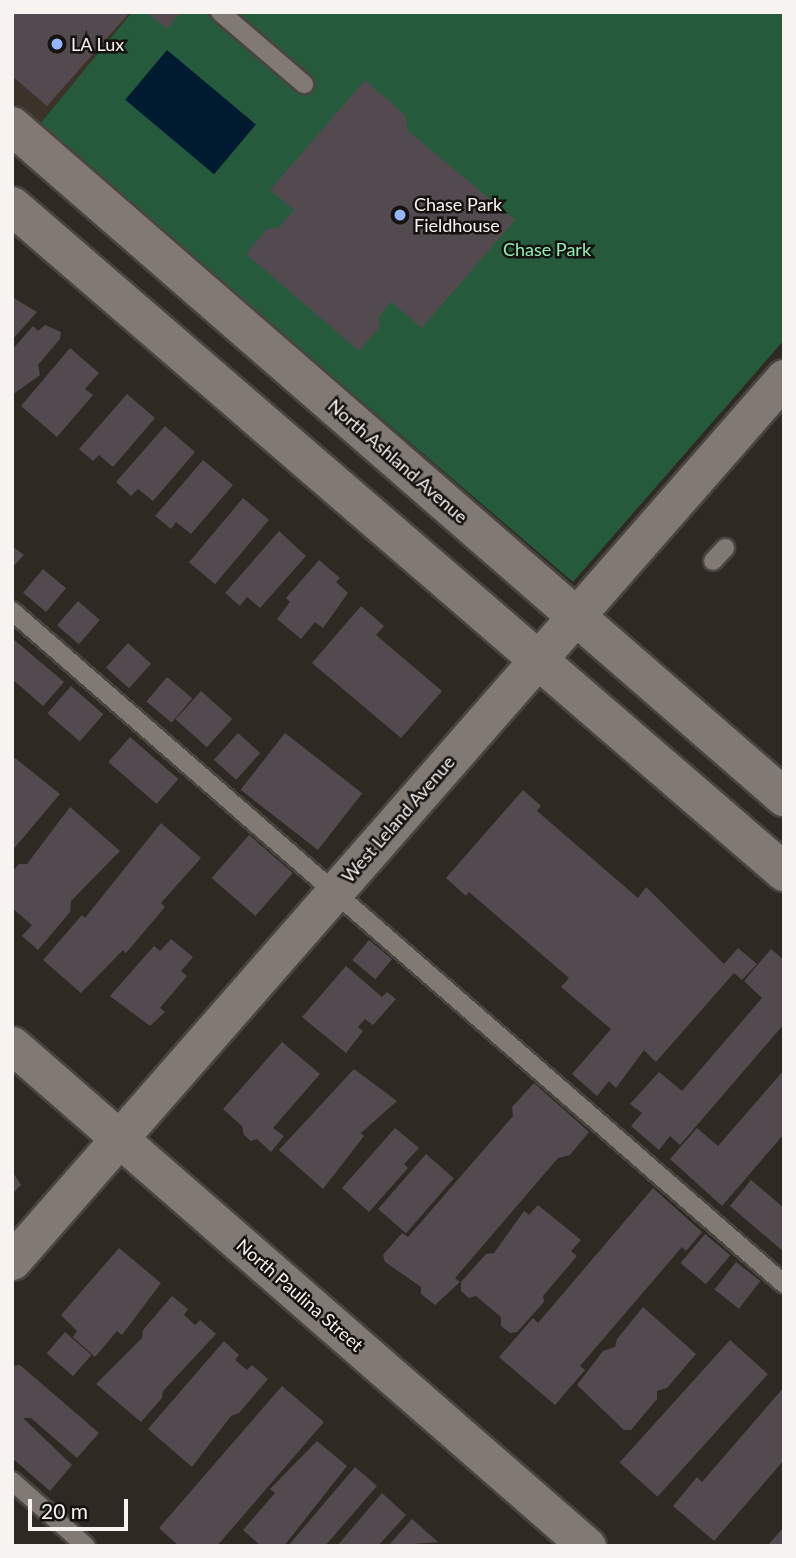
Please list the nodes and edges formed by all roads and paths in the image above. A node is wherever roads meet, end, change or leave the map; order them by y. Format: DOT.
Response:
graph roads {
  1 [pos="220,12"];
  2 [pos="304,84"];
  3 [pos="12,126"];
  4 [pos="12,206"];
  5 [pos="784,378"];
  6 [pos="12,611"];
  7 [pos="575,616"];
  8 [pos="538,659"];
  9 [pos="784,797"];
  10 [pos="784,872"];
  11 [pos="335,891"];
  12 [pos="12,1045"];
  13 [pos="120,1138"];
  14 [pos="12,1261"];
  15 [pos="784,1283"];
  16 [pos="12,1481"];
  17 [pos="86,1546"];
  18 [pos="587,1546"];
  1 -- 2 [label="lane"];
  3 -- 7 [label="main road, North Ashland Avenue"];
  4 -- 8 [label="main road"];
  5 -- 7 [label="street, West Leland Avenue"];
  6 -- 11 [label="lane"];
  7 -- 8 [label="street, West Leland Avenue"];
  7 -- 9 [label="main road, North Ashland Avenue"];
  8 -- 10 [label="main road"];
  8 -- 11 [label="street, West Leland Avenue"];
  11 -- 13 [label="street, West Leland Avenue"];
  11 -- 15 [label="lane"];
  12 -- 13 [label="street, North Paulina Street"];
  13 -- 14 [label="street, West Leland Avenue"];
  13 -- 18 [label="street, North Paulina Street"];
  16 -- 17 [label="lane"];
}
